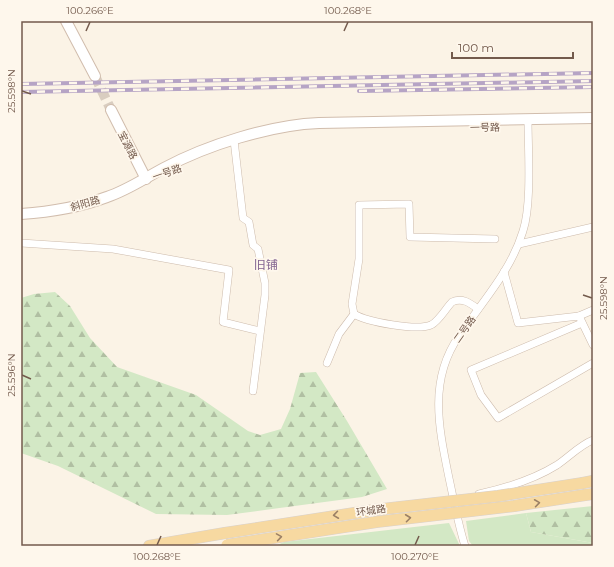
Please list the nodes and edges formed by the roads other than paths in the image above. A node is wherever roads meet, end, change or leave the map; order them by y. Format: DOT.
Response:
graph roads {
  1 [pos="66,21"];
  2 [pos="95,76"];
  3 [pos="111,110"];
  4 [pos="593,118"];
  5 [pos="528,123"];
  6 [pos="593,124"];
  7 [pos="234,144"];
  8 [pos="146,179"];
  9 [pos="21,214"];
  10 [pos="593,227"];
  11 [pos="496,239"];
  12 [pos="21,243"];
  13 [pos="519,244"];
  14 [pos="504,272"];
  15 [pos="478,309"];
  16 [pos="593,310"];
  17 [pos="354,314"];
  18 [pos="580,320"];
  19 [pos="260,331"];
  20 [pos="593,344"];
  21 [pos="327,363"];
  22 [pos="593,363"];
  23 [pos="253,391"];
  24 [pos="593,440"];
  25 [pos="588,482"];
  26 [pos="589,495"];
  27 [pos="453,497"];
  28 [pos="150,546"];
  29 [pos="224,546"];
  30 [pos="465,546"];
  1 -- 2 [label="street"];
  3 -- 8 [label="street, 宝源路"];
  4 -- 5 [label="street, 一号路"];
  5 -- 6 [label="street, 一号路"];
  5 -- 7 [label="street, 一号路"];
  5 -- 13 [label="street, 二号路"];
  7 -- 8 [label="street, 一号路"];
  7 -- 19 [label="street"];
  8 -- 9 [label="street, 斜阳路"];
  10 -- 13 [label="street"];
  11 -- 17 [label="street"];
  12 -- 19 [label="street"];
  13 -- 14 [label="street, 二号路"];
  14 -- 15 [label="street, 二号路"];
  14 -- 18 [label="street"];
  15 -- 17 [label="street"];
  15 -- 27 [label="street, 二号路"];
  16 -- 18 [label="street"];
  17 -- 21 [label="street"];
  18 -- 20 [label="street"];
  18 -- 22 [label="street"];
  19 -- 23 [label="street"];
  24 -- 27 [label="street"];
  25 -- 28 [label="main road, 环城路, one-way, bridge"];
  29 -- 26 [label="main road, 环城路, one-way, bridge"];
  27 -- 30 [label="street, 二号路"];
}
